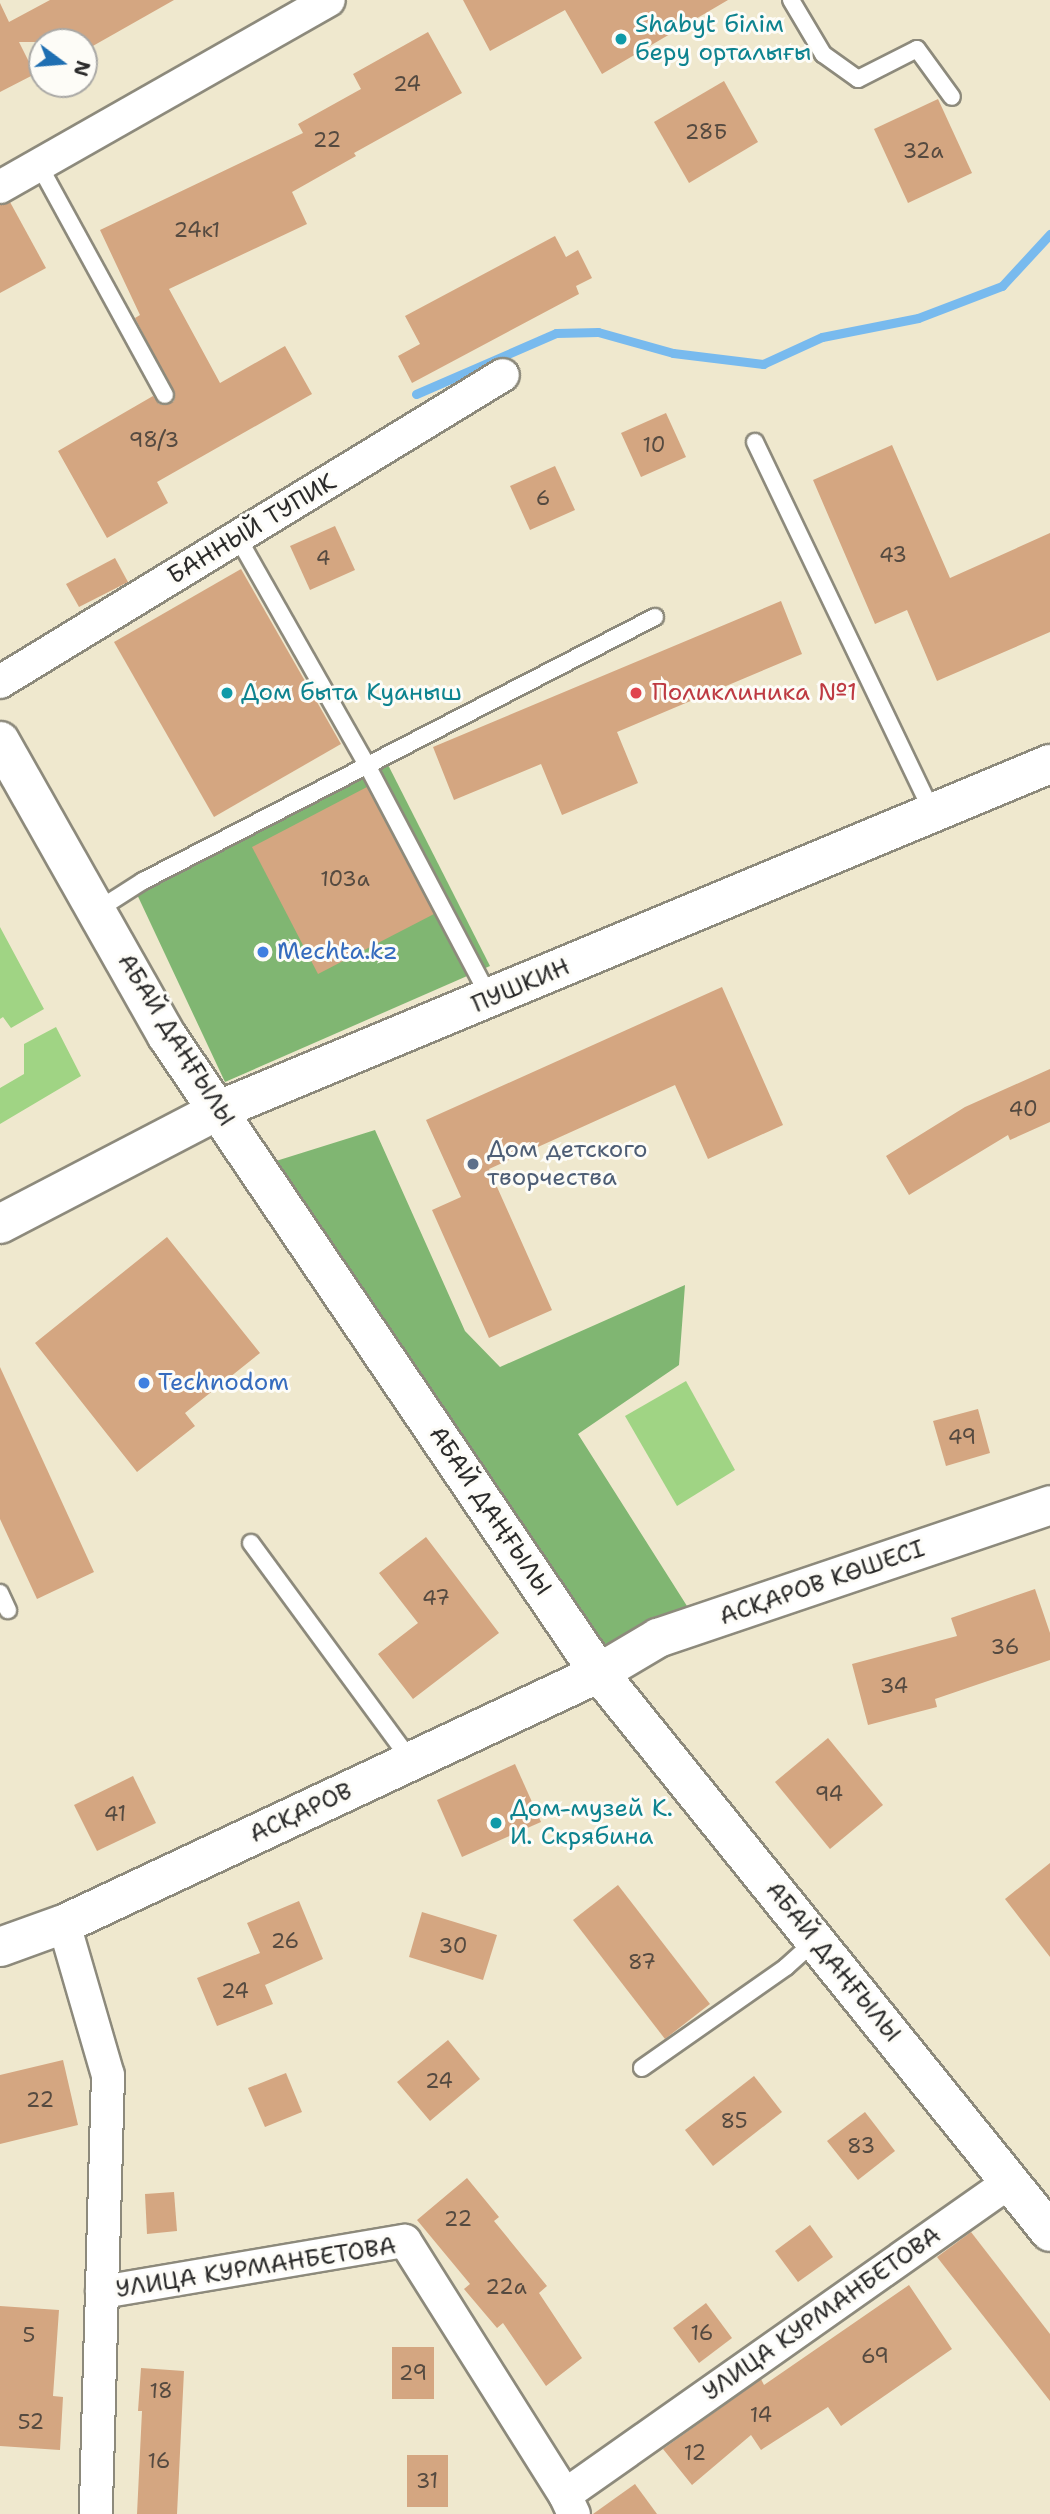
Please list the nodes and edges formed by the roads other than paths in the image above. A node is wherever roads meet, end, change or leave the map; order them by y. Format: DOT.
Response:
graph roads {
  1 [pos="329,0"];
  2 [pos="791,0"];
  3 [pos="952,97"];
  4 [pos="39,165"];
  5 [pos="0,187"];
  6 [pos="503,375"];
  7 [pos="165,395"];
  8 [pos="755,442"];
  9 [pos="238,538"];
  10 [pos="655,617"];
  11 [pos="0,682"];
  12 [pos="0,741"];
  13 [pos="1050,764"];
  14 [pos="367,765"];
  15 [pos="933,813"];
  16 [pos="96,911"];
  17 [pos="490,998"];
  18 [pos="219,1110"];
  19 [pos="0,1224"];
  20 [pos="1050,1505"];
  21 [pos="251,1543"];
  22 [pos="0,1593"];
  23 [pos="8,1611"];
  24 [pos="599,1673"];
  25 [pos="411,1761"];
  26 [pos="64,1924"];
  27 [pos="816,1940"];
  28 [pos="0,1947"];
  29 [pos="642,2068"];
  30 [pos="1011,2181"];
  31 [pos="1050,2232"];
  32 [pos="102,2292"];
  33 [pos="569,2505"];
  34 [pos="96,2514"];
  1 -- 4 [label="street"];
  2 -- 3 [label="lane"];
  4 -- 5 [label="street"];
  4 -- 7 [label="lane"];
  6 -- 9 [label="street, БАННЫЙ ТУПИК"];
  8 -- 15 [label="lane"];
  9 -- 11 [label="street, БАННЫЙ ТУПИК"];
  9 -- 14 [label="lane"];
  10 -- 14 [label="lane"];
  12 -- 16 [label="main road, АБАЙ ДАҢҒЫЛЫ"];
  13 -- 15 [label="main road, ПУШКИН"];
  14 -- 16 [label="lane"];
  14 -- 17 [label="lane"];
  15 -- 17 [label="main road, ПУШКИН"];
  16 -- 18 [label="main road, АБАЙ ДАҢҒЫЛЫ"];
  17 -- 18 [label="main road, ПУШКИН"];
  18 -- 19 [label="main road, ПУШКИН"];
  18 -- 24 [label="main road, АБАЙ ДАҢҒЫЛЫ"];
  20 -- 24 [label="main road, АСҚАРОВ КӨШЕСІ"];
  21 -- 25 [label="lane"];
  22 -- 23 [label="lane"];
  24 -- 25 [label="main road, АСҚАРОВ"];
  24 -- 27 [label="main road, АБАЙ ДАҢҒЫЛЫ"];
  25 -- 26 [label="main road, АСҚАРОВ"];
  26 -- 28 [label="main road, АСҚАРОВ"];
  26 -- 32 [label="street"];
  27 -- 29 [label="lane"];
  27 -- 30 [label="main road, АБАЙ ДАҢҒЫЛЫ"];
  30 -- 31 [label="main road, АБАЙ ДАҢҒЫЛЫ"];
  30 -- 33 [label="street, УЛИЦА КУРМАНБЕТОВА"];
  32 -- 33 [label="street, УЛИЦА КУРМАНБЕТОВА"];
  32 -- 34 [label="street"];
}
